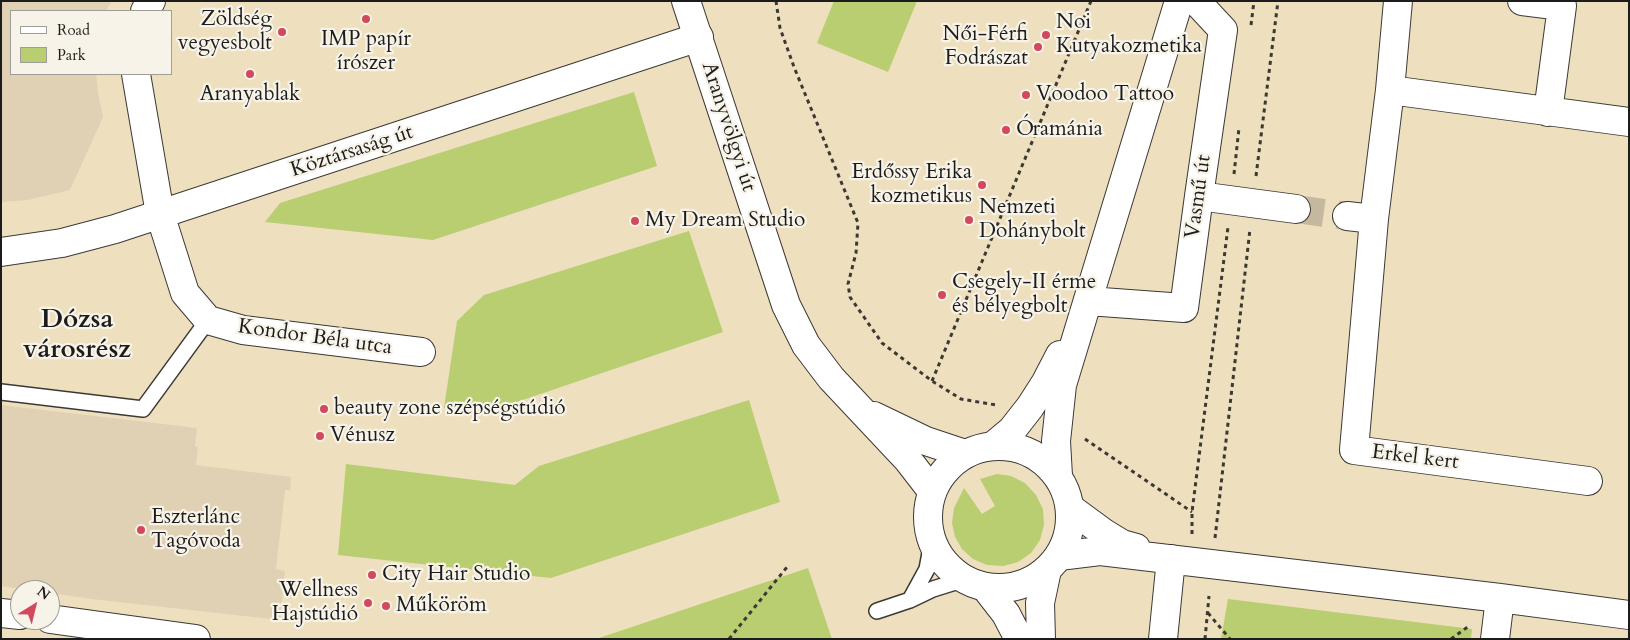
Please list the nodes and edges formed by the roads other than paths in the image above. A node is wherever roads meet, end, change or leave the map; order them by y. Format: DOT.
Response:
graph roads {
  1 [pos="686,1"];
  2 [pos="1179,1"];
  3 [pos="1196,1"];
  4 [pos="1398,1"];
  5 [pos="1522,1"];
  6 [pos="699,37"];
  7 [pos="136,75"];
  8 [pos="1390,90"];
  9 [pos="1548,112"];
  10 [pos="1629,122"];
  11 [pos="1199,196"];
  12 [pos="1296,209"];
  13 [pos="160,214"];
  14 [pos="1347,216"];
  15 [pos="1374,219"];
  16 [pos="1,252"];
  17 [pos="1088,301"];
  18 [pos="208,320"];
  19 [pos="421,352"];
  20 [pos="1,392"];
  21 [pos="857,408"];
  22 [pos="994,446"];
  23 [pos="965,454"];
  24 [pos="1058,476"];
  25 [pos="1588,481"];
  26 [pos="932,491"];
  27 [pos="1070,508"];
  28 [pos="932,542"];
  29 [pos="1171,559"];
  30 [pos="1053,563"];
  31 [pos="975,583"];
  32 [pos="1500,598"];
  33 [pos="910,600"];
  34 [pos="877,611"];
  35 [pos="1629,615"];
  36 [pos="60,621"];
  37 [pos="196,639"];
  38 [pos="1018,639"];
  39 [pos="1041,639"];
  40 [pos="1163,639"];
  41 [pos="1495,639"];
  1 -- 6 [label="street, Aranyvölgyi út"];
  2 -- 17 [label="street"];
  3 -- 11 [label="street, Vasmű út"];
  4 -- 8 [label="street, Erkel kert"];
  5 -- 9 [label="street"];
  6 -- 13 [label="street, Köztársaság út"];
  6 -- 21 [label="street, Aranyvölgyi út"];
  7 -- 13 [label="street, Kondor Béla utca"];
  8 -- 9 [label="street"];
  8 -- 15 [label="street, Erkel kert"];
  9 -- 10 [label="street"];
  11 -- 12 [label="street"];
  11 -- 17 [label="street, Vasmű út"];
  13 -- 16 [label="street, Köztársaság út"];
  13 -- 18 [label="street, Kondor Béla utca"];
  14 -- 15 [label="street"];
  15 -- 25 [label="street, Erkel kert"];
  17 -- 22 [label="street"];
  17 -- 24 [label="street"];
  18 -- 19 [label="street, Kondor Béla utca"];
  18 -- 20 [label="lane"];
  21 -- 23 [label="street, Aranyvölgyi út"];
  21 -- 26 [label="street, Aranyvölgyi út"];
  22 -- 23 [label="street"];
  22 -- 24 [label="street"];
  23 -- 26 [label="street"];
  24 -- 27 [label="street"];
  26 -- 28 [label="street"];
  27 -- 29 [label="street"];
  27 -- 30 [label="street"];
  28 -- 31 [label="street"];
  28 -- 33 [label="lane"];
  29 -- 30 [label="street"];
  29 -- 32 [label="street"];
  29 -- 40 [label="street"];
  30 -- 31 [label="street"];
  30 -- 39 [label="street"];
  31 -- 33 [label="lane"];
  31 -- 38 [label="street"];
  32 -- 35 [label="street"];
  32 -- 41 [label="street"];
  33 -- 34 [label="lane"];
  36 -- 37 [label="street"];
}
